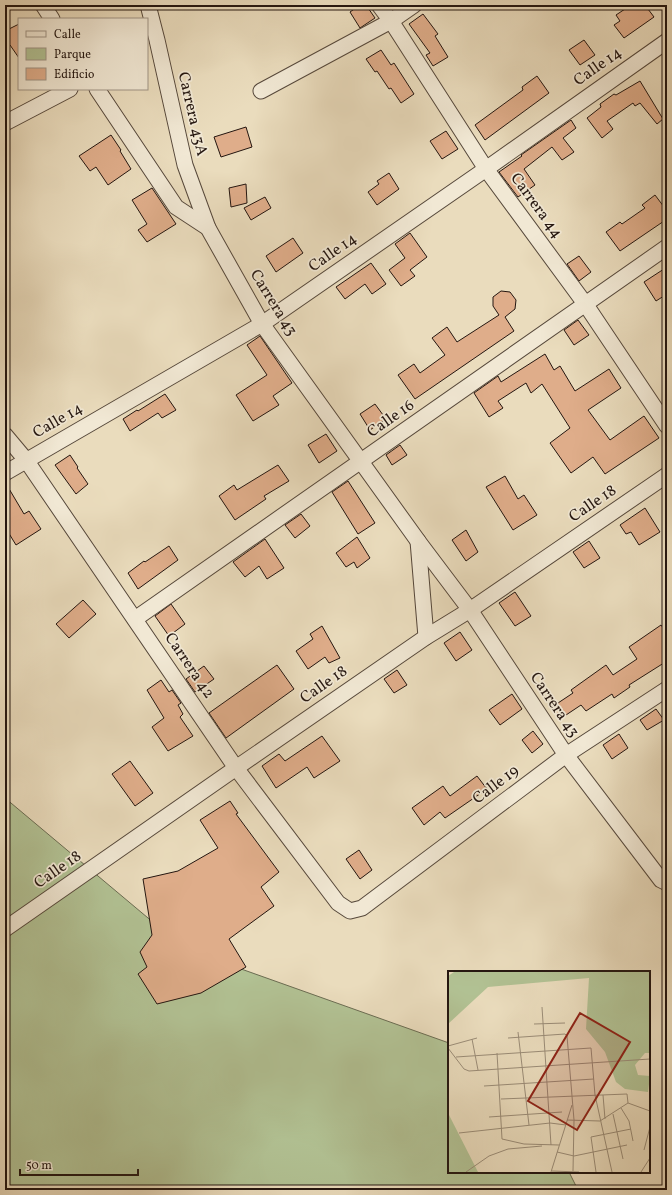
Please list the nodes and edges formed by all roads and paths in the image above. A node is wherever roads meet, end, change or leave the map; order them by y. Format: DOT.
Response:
graph roads {
  1 [pos="43,5"];
  2 [pos="148,5"];
  3 [pos="380,5"];
  4 [pos="414,5"];
  5 [pos="51,18"];
  6 [pos="391,21"];
  7 [pos="667,41"];
  8 [pos="152,43"];
  9 [pos="68,90"];
  10 [pos="98,90"];
  11 [pos="261,91"];
  12 [pos="5,123"];
  13 [pos="486,169"];
  14 [pos="208,228"];
  15 [pos="667,247"];
  16 [pos="586,305"];
  17 [pos="262,324"];
  18 [pos="667,426"];
  19 [pos="5,435"];
  20 [pos="26,460"];
  21 [pos="361,462"];
  22 [pos="5,473"];
  23 [pos="667,475"];
  24 [pos="418,541"];
  25 [pos="470,610"];
  26 [pos="135,618"];
  27 [pos="426,637"];
  28 [pos="667,689"];
  29 [pos="566,755"];
  30 [pos="236,768"];
  31 [pos="667,883"];
  32 [pos="350,911"];
  33 [pos="5,929"];
  1 -- 5 [label="street"];
  2 -- 8 [label="street, Carrera 43A"];
  3 -- 6 [label="street, Carrera 44"];
  4 -- 6 [label="street"];
  6 -- 11 [label="street"];
  6 -- 13 [label="street, Carrera 44"];
  7 -- 13 [label="street, Calle 14"];
  8 -- 14 [label="street, Carrera 43A"];
  9 -- 12 [label="street"];
  10 -- 14 [label="street, Carrera 43"];
  13 -- 16 [label="street, Carrera 44"];
  13 -- 17 [label="street, Calle 14"];
  14 -- 17 [label="street, Carrera 43"];
  15 -- 16 [label="street, Calle 16"];
  16 -- 18 [label="street, Carrera 44"];
  16 -- 21 [label="street, Calle 16"];
  17 -- 20 [label="street, Calle 14"];
  17 -- 21 [label="street, Carrera 43"];
  19 -- 20 [label="street, Carrera 42"];
  20 -- 22 [label="street, Calle 14"];
  20 -- 26 [label="street, Carrera 42"];
  21 -- 24 [label="street, Carrera 43"];
  21 -- 26 [label="street, Calle 16"];
  23 -- 25 [label="street, Calle 18"];
  24 -- 25 [label="street, Carrera 43"];
  24 -- 27 [label="street"];
  25 -- 27 [label="street, Calle 18"];
  25 -- 29 [label="street, Carrera 43"];
  26 -- 30 [label="street, Carrera 42"];
  27 -- 30 [label="street, Calle 18"];
  28 -- 29 [label="street, Calle 19"];
  29 -- 31 [label="street, Carrera 43"];
  29 -- 32 [label="street, Calle 19"];
  30 -- 32 [label="street, Carrera 42"];
  30 -- 33 [label="street, Calle 18"];
}
